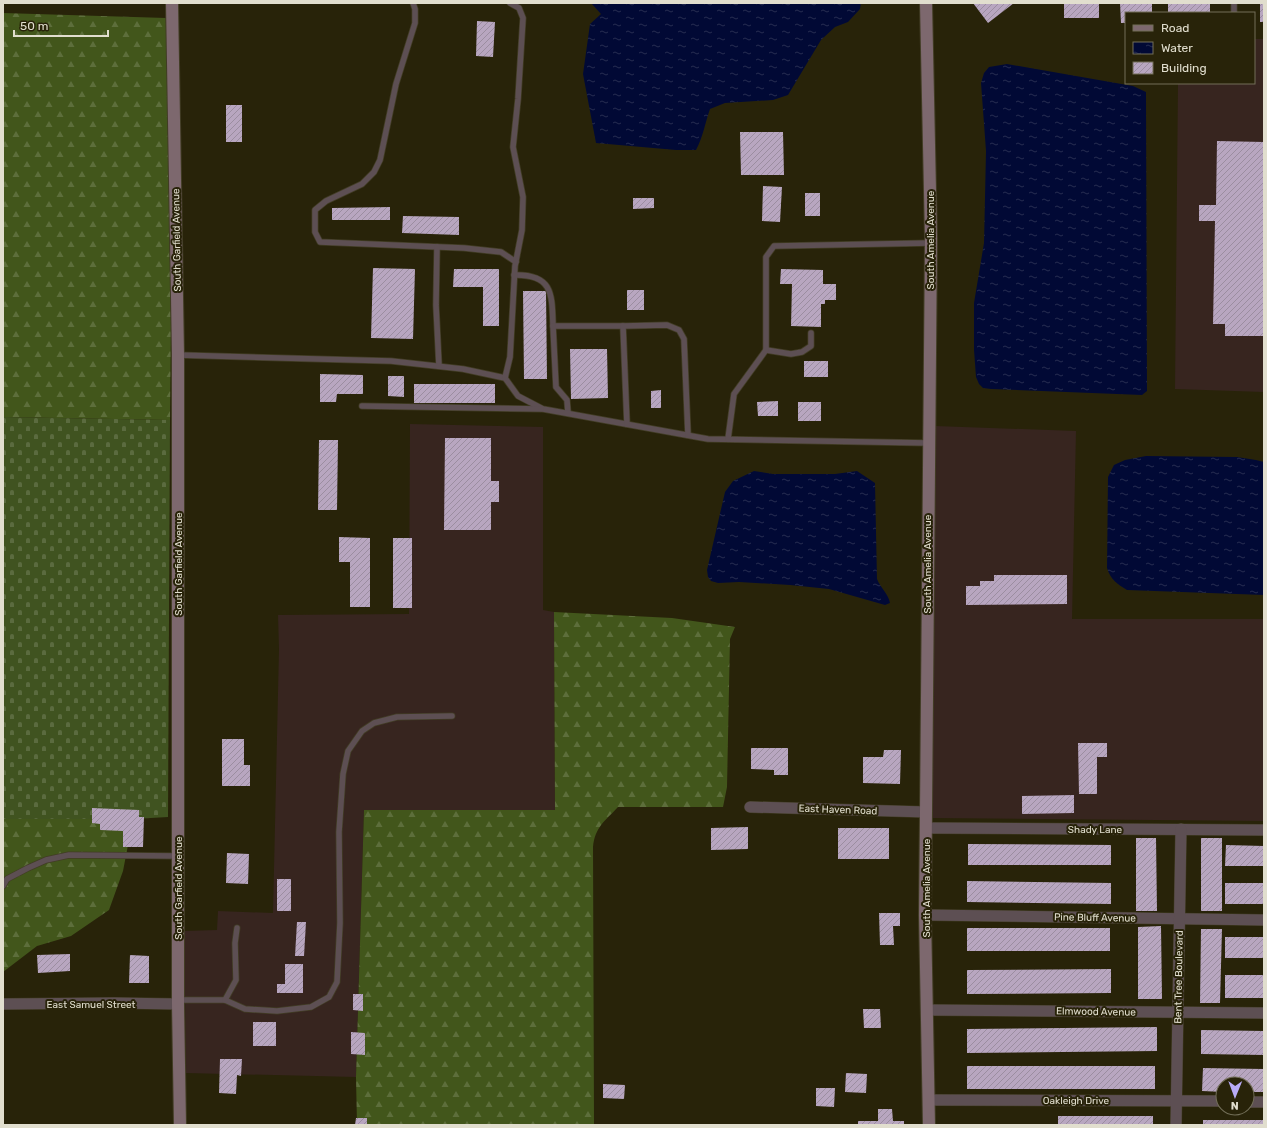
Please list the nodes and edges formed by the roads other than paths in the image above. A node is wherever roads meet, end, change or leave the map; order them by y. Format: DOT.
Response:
graph roads {
  1 [pos="172,3"];
  2 [pos="413,3"];
  3 [pos="510,3"];
  4 [pos="926,3"];
  5 [pos="931,243"];
  6 [pos="437,247"];
  7 [pos="516,262"];
  8 [pos="514,275"];
  9 [pos="553,326"];
  10 [pos="623,326"];
  11 [pos="811,333"];
  12 [pos="766,350"];
  13 [pos="178,355"];
  14 [pos="439,366"];
  15 [pos="505,378"];
  16 [pos="362,406"];
  17 [pos="543,409"];
  18 [pos="568,413"];
  19 [pos="627,424"];
  20 [pos="688,435"];
  21 [pos="728,439"];
  22 [pos="928,443"];
  23 [pos="452,716"];
  24 [pos="750,807"];
  25 [pos="926,812"];
  26 [pos="926,828"];
  27 [pos="1181,829"];
  28 [pos="1264,830"];
  29 [pos="178,856"];
  30 [pos="3,886"];
  31 [pos="925,915"];
  32 [pos="1179,919"];
  33 [pos="1264,920"];
  34 [pos="237,928"];
  35 [pos="225,1000"];
  36 [pos="178,1002"];
  37 [pos="3,1004"];
  38 [pos="928,1010"];
  39 [pos="1178,1012"];
  40 [pos="1264,1013"];
  41 [pos="929,1100"];
  42 [pos="1176,1101"];
  43 [pos="1215,1102"];
  44 [pos="180,1125"];
  45 [pos="929,1125"];
  46 [pos="1176,1125"];
  1 -- 13 [label="street, South Garfield Avenue"];
  2 -- 6 [label="lane"];
  3 -- 7 [label="lane"];
  4 -- 5 [label="street, South Amelia Avenue"];
  5 -- 12 [label="lane"];
  5 -- 22 [label="street, South Amelia Avenue"];
  6 -- 7 [label="lane"];
  6 -- 14 [label="lane"];
  7 -- 8 [label="lane"];
  8 -- 9 [label="lane"];
  8 -- 15 [label="lane"];
  9 -- 10 [label="lane"];
  9 -- 18 [label="lane"];
  10 -- 19 [label="lane"];
  10 -- 20 [label="lane"];
  11 -- 12 [label="lane"];
  12 -- 21 [label="lane"];
  13 -- 14 [label="lane"];
  13 -- 29 [label="street, South Garfield Avenue"];
  14 -- 15 [label="lane"];
  15 -- 17 [label="lane"];
  16 -- 17 [label="lane"];
  17 -- 18 [label="lane"];
  18 -- 19 [label="lane"];
  19 -- 20 [label="lane"];
  20 -- 21 [label="lane"];
  21 -- 22 [label="lane"];
  22 -- 25 [label="street, South Amelia Avenue"];
  23 -- 35 [label="lane"];
  24 -- 25 [label="street, East Haven Road"];
  25 -- 26 [label="street, South Amelia Avenue"];
  26 -- 27 [label="street, Shady Lane"];
  26 -- 31 [label="street, South Amelia Avenue"];
  27 -- 28 [label="street, Shady Lane"];
  27 -- 32 [label="street, Bent Tree Boulevard"];
  29 -- 30 [label="lane"];
  29 -- 36 [label="street, South Garfield Avenue"];
  31 -- 32 [label="street, Pine Bluff Avenue"];
  31 -- 38 [label="street, South Amelia Avenue"];
  32 -- 33 [label="street, Pine Bluff Avenue"];
  32 -- 39 [label="street, Bent Tree Boulevard"];
  34 -- 35 [label="lane"];
  35 -- 36 [label="lane"];
  36 -- 37 [label="street, East Samuel Street"];
  36 -- 44 [label="street, South Garfield Avenue"];
  38 -- 39 [label="street, Elmwood Avenue"];
  38 -- 41 [label="street, South Amelia Avenue"];
  39 -- 40 [label="street, Elmwood Avenue"];
  39 -- 42 [label="street, Bent Tree Boulevard"];
  41 -- 42 [label="street, Oakleigh Drive"];
  41 -- 45 [label="street, South Amelia Avenue"];
  42 -- 43 [label="street, Oakleigh Drive"];
  42 -- 46 [label="street, Bent Tree Boulevard"];
}
